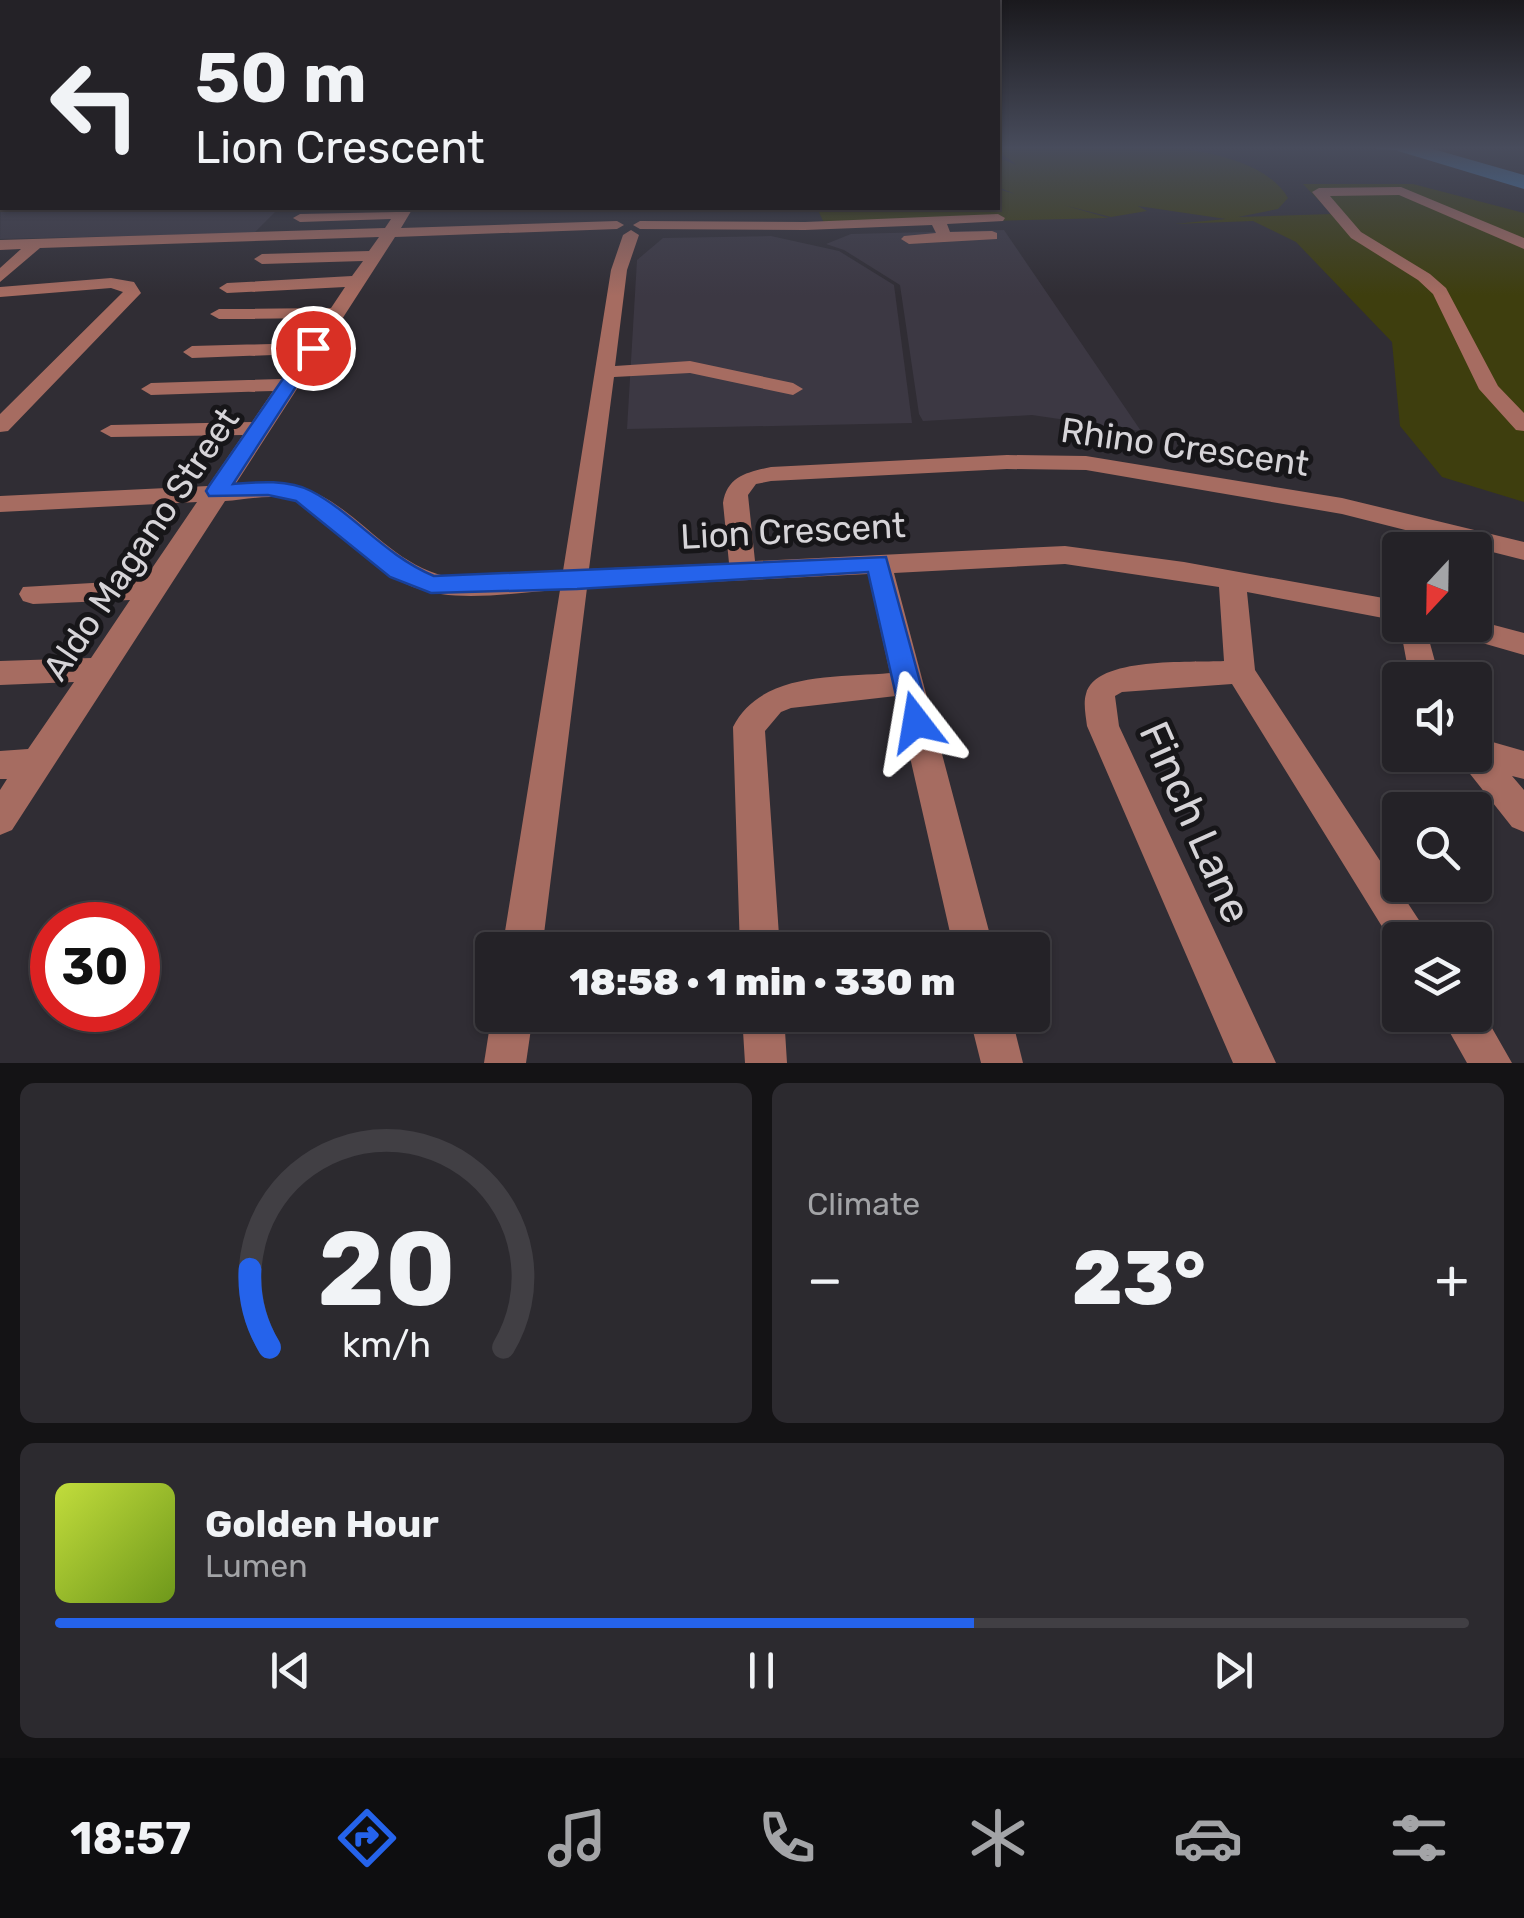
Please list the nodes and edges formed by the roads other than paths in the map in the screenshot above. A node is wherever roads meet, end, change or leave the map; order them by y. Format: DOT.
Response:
graph roads {
  1 [pos="1323,197"];
  2 [pos="1414,197"];
  3 [pos="300,218"];
  4 [pos="399,218"];
  5 [pos="998,218"];
  6 [pos="936,219"];
  7 [pos="627,225"];
  8 [pos="992,236"];
  9 [pos="909,238"];
  10 [pos="945,238"];
  11 [pos="36,244"];
  12 [pos="1524,244"];
  13 [pos="0,245"];
  14 [pos="374,256"];
  15 [pos="262,259"];
  16 [pos="0,277"];
  17 [pos="358,281"];
  18 [pos="227,288"];
  19 [pos="0,292"];
  20 [pos="336,312"];
  21 [pos="218,314"];
  22 [pos="313,348"];
  23 [pos="192,352"];
  24 [pos="606,372"];
  25 [pos="288,384"];
  26 [pos="151,389"];
  27 [pos="794,389"];
  28 [pos="28,398"];
  29 [pos="0,399"];
  30 [pos="1524,425"];
  31 [pos="0,426"];
  32 [pos="259,428"];
  33 [pos="111,432"];
  34 [pos="217,491"];
  35 [pos="0,504"];
  36 [pos="1524,551"];
  37 [pos="878,563"];
  38 [pos="743,571"];
  39 [pos="1232,580"];
  40 [pos="577,581"];
  41 [pos="155,589"];
  42 [pos="33,594"];
  43 [pos="1382,609"];
  44 [pos="1492,635"];
  45 [pos="1524,644"];
  46 [pos="100,669"];
  47 [pos="1240,672"];
  48 [pos="0,673"];
  49 [pos="906,684"];
  50 [pos="1492,757"];
  51 [pos="38,763"];
  52 [pos="0,765"];
  53 [pos="1524,765"];
  54 [pos="1489,772"];
  55 [pos="1524,816"];
  56 [pos="0,819"];
  57 [pos="1401,922"];
  58 [pos="525,932"];
  59 [pos="759,932"];
  60 [pos="969,932"];
  61 [pos="509,1032"];
  62 [pos="764,1032"];
  63 [pos="994,1032"];
  64 [pos="1472,1032"];
  65 [pos="504,1063"];
  66 [pos="766,1063"];
  67 [pos="1002,1063"];
  68 [pos="1255,1063"];
  69 [pos="1491,1063"];
  1 -- 30 [label="street"];
  2 -- 12 [label="street"];
  3 -- 4 [label="street"];
  4 -- 7 [label="street"];
  4 -- 11 [label="street"];
  4 -- 14 [label="street, Aldo Magano Street"];
  5 -- 6 [label="street"];
  6 -- 7 [label="street"];
  6 -- 10 [label="street"];
  7 -- 24 [label="street"];
  8 -- 10 [label="street"];
  9 -- 10 [label="street"];
  11 -- 13 [label="street"];
  11 -- 16 [label="street"];
  14 -- 15 [label="street"];
  14 -- 17 [label="street, Aldo Magano Street"];
  17 -- 18 [label="street"];
  17 -- 20 [label="street, Aldo Magano Street"];
  19 -- 28 [label="street"];
  20 -- 21 [label="street"];
  20 -- 22 [label="street, Aldo Magano Street"];
  22 -- 23 [label="street"];
  22 -- 25 [label="street, Aldo Magano Street"];
  24 -- 27 [label="street"];
  24 -- 40 [label="street"];
  25 -- 26 [label="street"];
  25 -- 32 [label="street, Aldo Magano Street"];
  28 -- 29 [label="street"];
  28 -- 31 [label="street"];
  32 -- 33 [label="street"];
  32 -- 34 [label="street, Aldo Magano Street"];
  34 -- 35 [label="street, Lion Crescent"];
  34 -- 40 [label="street, Lion Crescent"];
  34 -- 41 [label="street, Aldo Magano Street"];
  36 -- 38 [label="street, Rhino Crescent"];
  37 -- 38 [label="street, Lion Crescent"];
  37 -- 39 [label="street, Lion Crescent"];
  37 -- 49 [label="street"];
  38 -- 40 [label="street, Lion Crescent"];
  39 -- 43 [label="street, Lion Crescent"];
  39 -- 47 [label="street"];
  40 -- 58 [label="street"];
  41 -- 42 [label="street"];
  41 -- 46 [label="street, Aldo Magano Street"];
  44 -- 45 [label="street"];
  46 -- 48 [label="street"];
  46 -- 51 [label="street, Aldo Magano Street"];
  47 -- 57 [label="street"];
  47 -- 68 [label="street, Finch Lane"];
  49 -- 59 [label="street"];
  49 -- 60 [label="street"];
  50 -- 53 [label="street"];
  51 -- 52 [label="street"];
  51 -- 56 [label="street, Aldo Magano Street"];
  54 -- 55 [label="street"];
  61 -- 65 [label="street"];
  62 -- 66 [label="street"];
  63 -- 67 [label="street"];
  64 -- 69 [label="street"];
}
